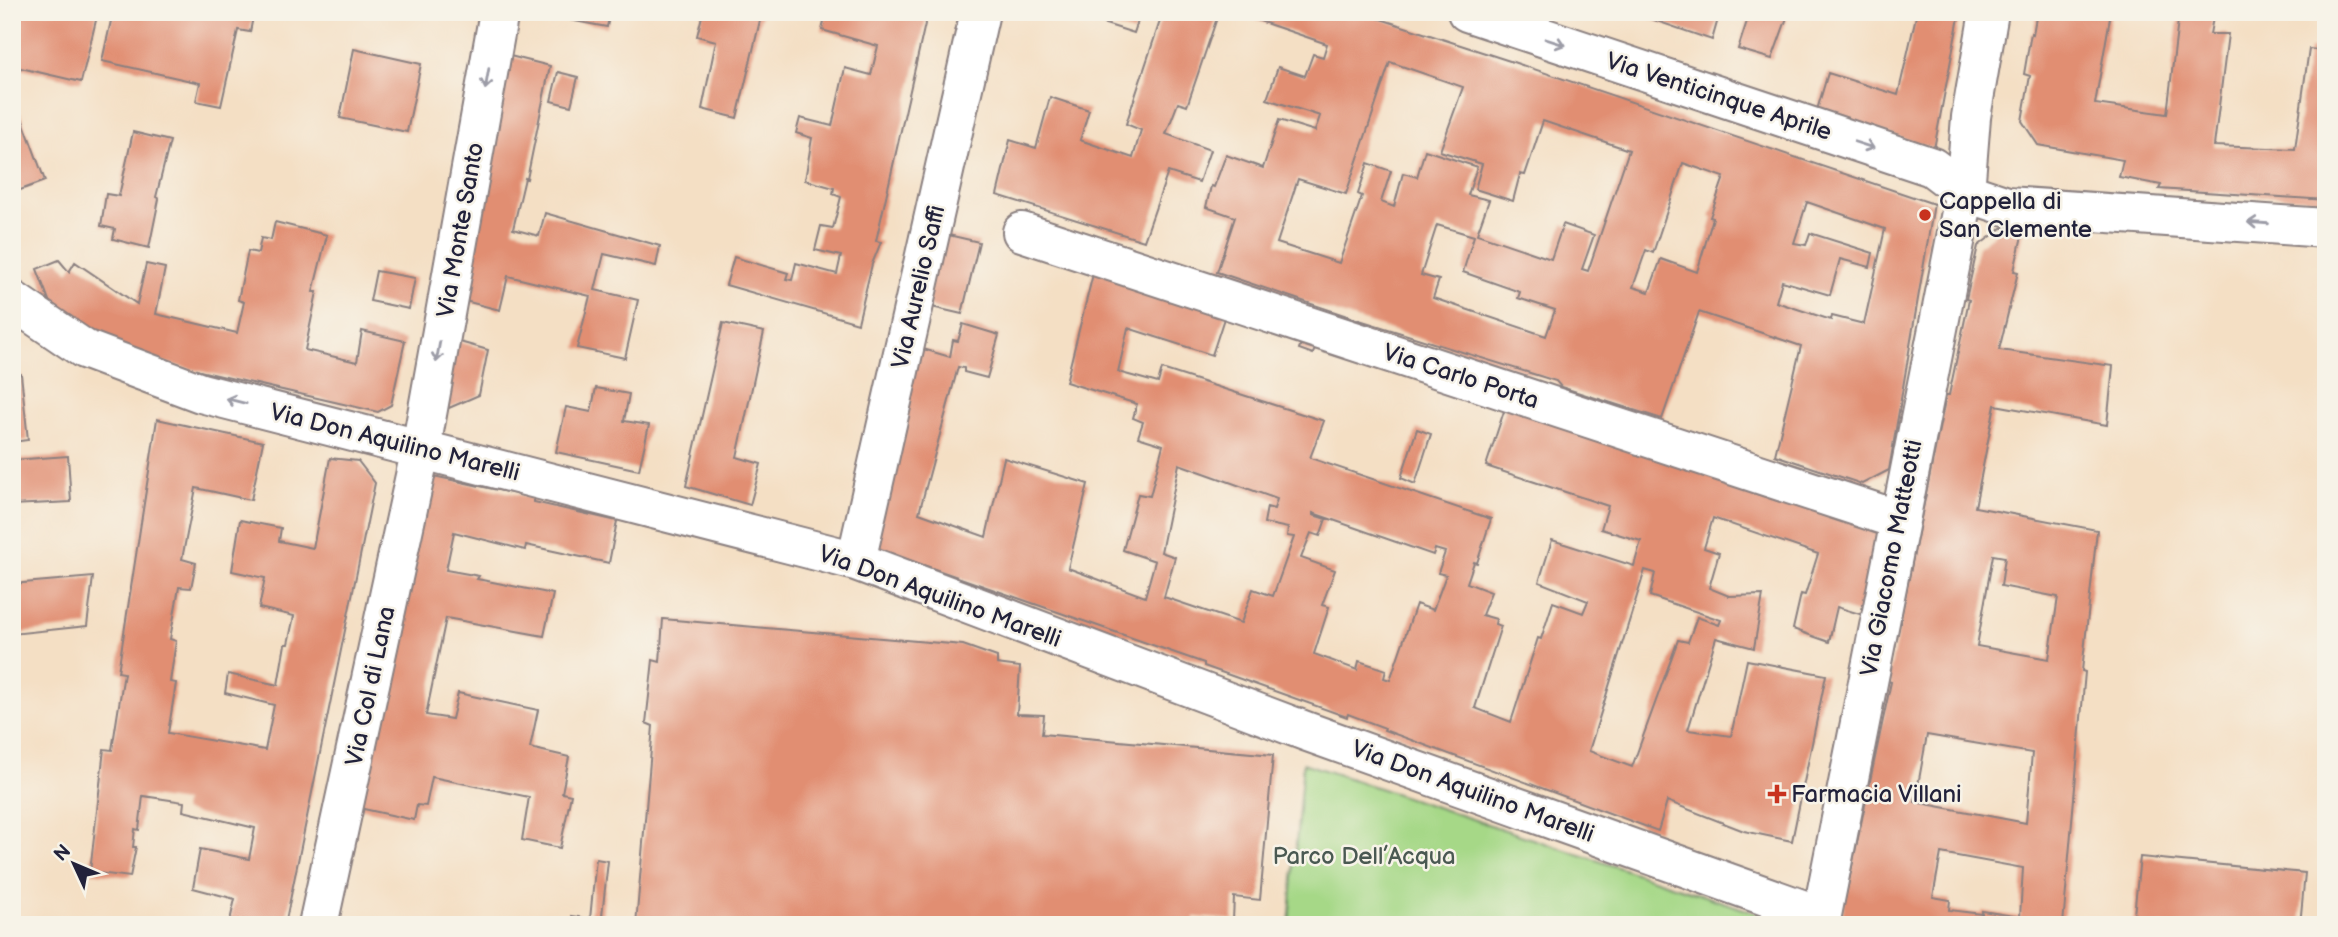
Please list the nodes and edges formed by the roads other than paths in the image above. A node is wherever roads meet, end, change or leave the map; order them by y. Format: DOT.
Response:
graph roads {
  1 [pos="499,12"];
  2 [pos="980,12"];
  3 [pos="1467,12"];
  4 [pos="1989,12"];
  5 [pos="1965,192"];
  6 [pos="2326,228"];
  7 [pos="1022,232"];
  8 [pos="12,300"];
  9 [pos="421,448"];
  10 [pos="1899,520"];
  11 [pos="856,561"];
  12 [pos="1820,920"];
  13 [pos="318,925"];
  1 -- 9 [label="street, Via Monte Santo, one-way"];
  2 -- 11 [label="street, Via Aurelio Saffi"];
  3 -- 5 [label="street, Via Venticinque Aprile, one-way"];
  4 -- 5 [label="street, Via Giacomo Matteotti"];
  6 -- 5 [label="street, Via Venticinque Aprile, one-way"];
  5 -- 10 [label="street, Via Giacomo Matteotti"];
  7 -- 10 [label="street, Via Carlo Porta"];
  9 -- 8 [label="street, Via Don Aquilino Marelli, one-way"];
  9 -- 11 [label="street, Via Don Aquilino Marelli"];
  9 -- 13 [label="street, Via Col di Lana"];
  10 -- 12 [label="street, Via Giacomo Matteotti"];
  11 -- 12 [label="street, Via Don Aquilino Marelli"];
}
